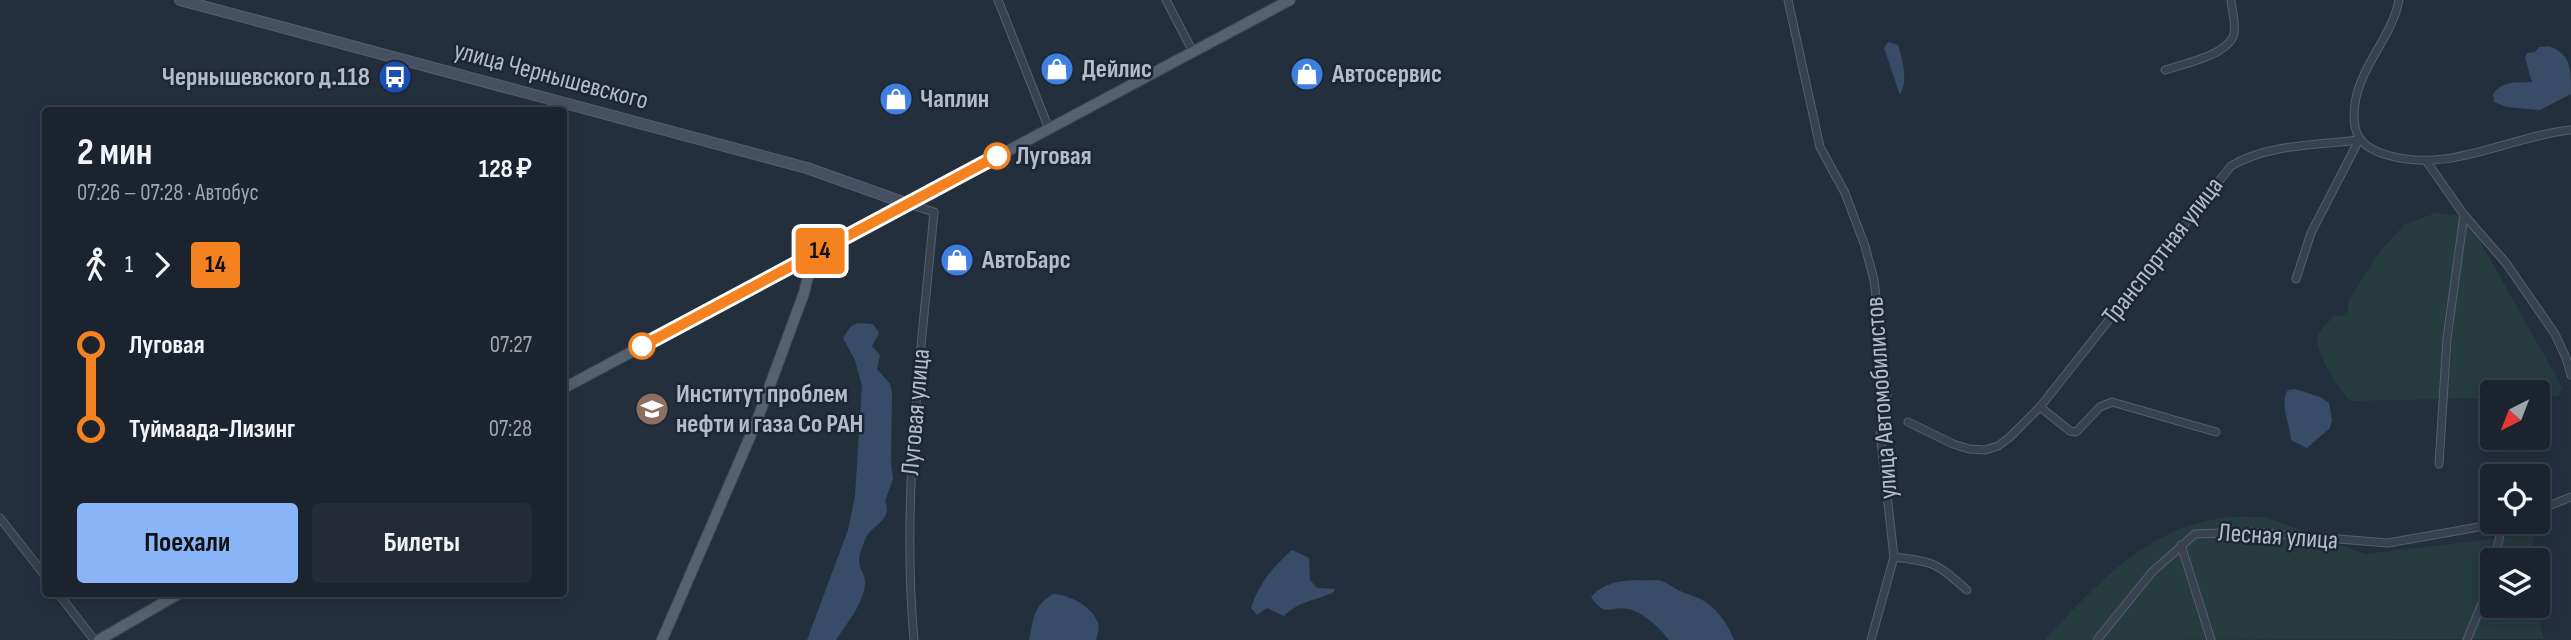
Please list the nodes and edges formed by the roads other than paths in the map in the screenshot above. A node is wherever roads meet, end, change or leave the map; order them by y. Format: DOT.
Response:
graph roads {
  1 [pos="180,0"];
  2 [pos="998,0"];
  3 [pos="1166,0"];
  4 [pos="1290,0"];
  5 [pos="1788,0"];
  6 [pos="2231,0"];
  7 [pos="2399,0"];
  8 [pos="1193,52"];
  9 [pos="2165,71"];
  10 [pos="1049,129"];
  11 [pos="2571,130"];
  12 [pos="2359,140"];
  13 [pos="2427,162"];
  14 [pos="908,204"];
  15 [pos="2464,215"];
  16 [pos="802,261"];
  17 [pos="2297,279"];
  18 [pos="2569,358"];
  19 [pos="2571,375"];
  20 [pos="567,386"];
  21 [pos="2040,407"];
  22 [pos="1908,422"];
  23 [pos="2216,432"];
  24 [pos="2439,464"];
  25 [pos="2571,497"];
  26 [pos="2550,505"];
  27 [pos="0,518"];
  28 [pos="2480,526"];
  29 [pos="2180,545"];
  30 [pos="1894,557"];
  31 [pos="42,572"];
  32 [pos="1967,590"];
  33 [pos="61,597"];
  34 [pos="173,597"];
  35 [pos="2480,608"];
  36 [pos="96,640"];
  37 [pos="662,640"];
  38 [pos="914,640"];
  39 [pos="1871,640"];
  40 [pos="2097,640"];
  41 [pos="2211,640"];
  42 [pos="2467,640"];
  1 -- 14 [label="main road, улица Чернышевского"];
  2 -- 10 [label="street"];
  3 -- 8 [label="street"];
  4 -- 8 [label="main road"];
  5 -- 30 [label="street, улица Автомобилистов"];
  6 -- 9 [label="street"];
  7 -- 12 [label="street"];
  8 -- 10 [label="main road"];
  10 -- 14 [label="main road"];
  11 -- 13 [label="street"];
  12 -- 13 [label="street"];
  12 -- 17 [label="street"];
  12 -- 21 [label="street, Транспортная улица"];
  13 -- 15 [label="street"];
  14 -- 16 [label="main road"];
  14 -- 38 [label="street, Луговая улица"];
  15 -- 18 [label="street"];
  15 -- 24 [label="street"];
  16 -- 20 [label="main road"];
  16 -- 37 [label="main road"];
  18 -- 19 [label="street"];
  21 -- 22 [label="street, Транспортная улица"];
  21 -- 23 [label="street"];
  25 -- 26 [label="street"];
  27 -- 31 [label="street"];
  28 -- 29 [label="street, Лесная улица"];
  29 -- 40 [label="street, Лесная улица"];
  29 -- 41 [label="street"];
  30 -- 32 [label="street"];
  30 -- 39 [label="street, улица Автомобилистов"];
  33 -- 36 [label="street"];
  34 -- 36 [label="main road"];
  35 -- 42 [label="street"];
}
